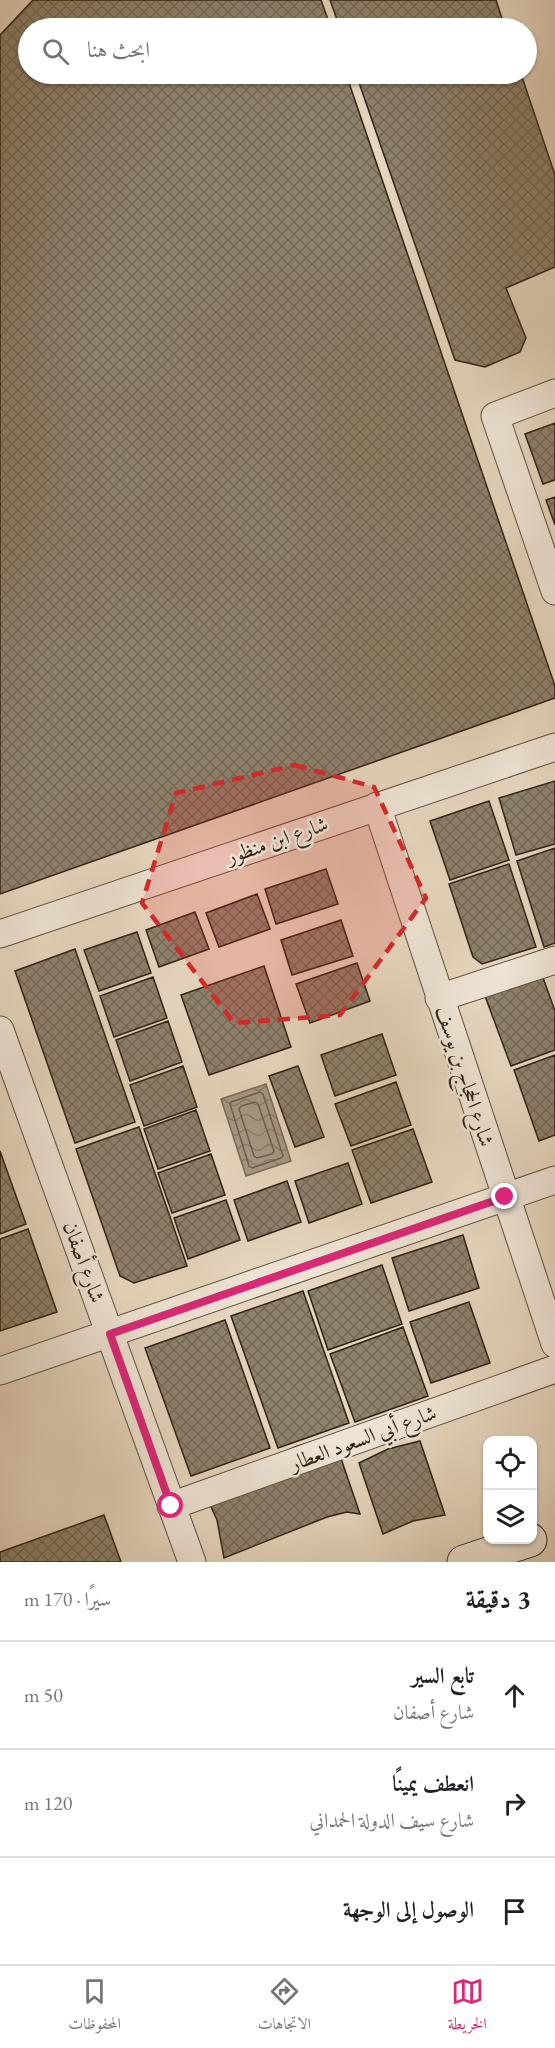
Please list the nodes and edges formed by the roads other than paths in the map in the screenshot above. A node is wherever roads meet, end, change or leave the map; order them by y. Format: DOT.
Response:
graph roads {
  1 [pos="555,393"];
  2 [pos="555,591"];
  3 [pos="555,747"];
  4 [pos="376,806"];
  5 [pos="0,934"];
  6 [pos="555,960"];
  7 [pos="439,998"];
  8 [pos="0,1030"];
  9 [pos="555,1180"];
  10 [pos="505,1197"];
  11 [pos="110,1334"];
  12 [pos="555,1344"];
  13 [pos="555,1369"];
  14 [pos="0,1371"];
  15 [pos="171,1506"];
  16 [pos="555,1531"];
  17 [pos="537,1537"];
  18 [pos="516,1544"];
  19 [pos="192,1562"];
  20 [pos="464,1562"];
  1 -- 2 [label="street"];
  3 -- 4 [label="street, شارع ابن منظور"];
  4 -- 5 [label="street, شارع ابن منظور"];
  4 -- 7 [label="street, شارع الحجاج بن يوسف"];
  6 -- 7 [label="street"];
  7 -- 10 [label="street, شارع الحجاج بن يوسف"];
  8 -- 11 [label="street, شارع أصفان"];
  9 -- 10 [label="street"];
  10 -- 11 [label="street"];
  10 -- 12 [label="street, شارع الحجاج بن يوسف"];
  11 -- 14 [label="street"];
  11 -- 15 [label="street, شارع أصفان"];
  13 -- 15 [label="street, شارع أبي السعود العطار"];
  15 -- 19 [label="street, شارع أصفان"];
  16 -- 17 [label="main road"];
  18 -- 20 [label="main road"];
}
